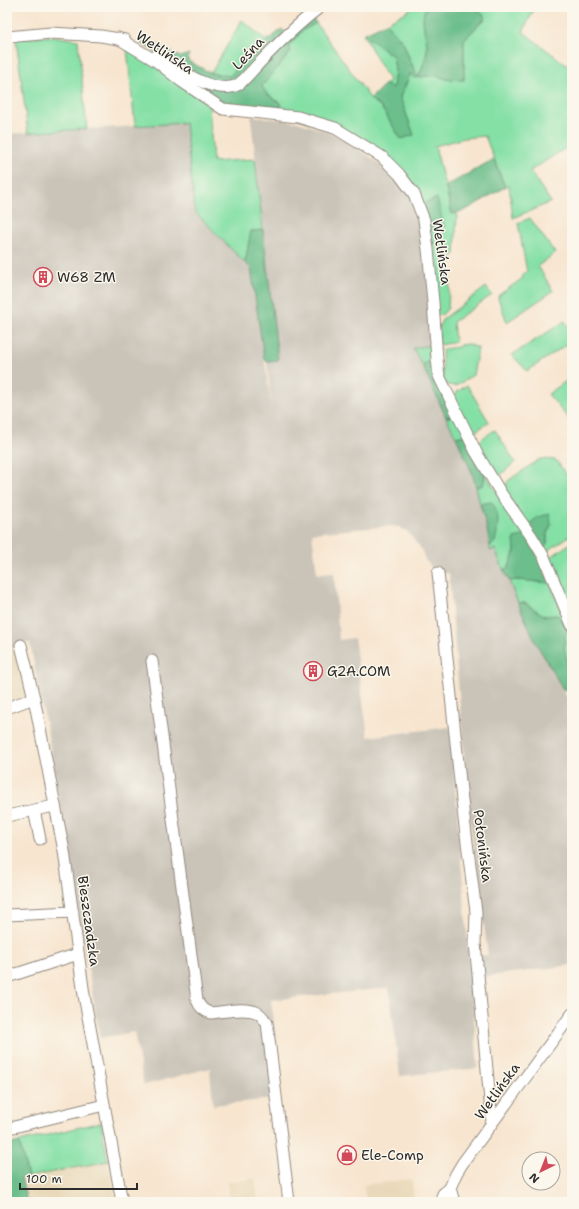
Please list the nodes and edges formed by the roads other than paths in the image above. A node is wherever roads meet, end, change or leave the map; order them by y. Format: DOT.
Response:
graph roads {
  1 [pos="320,7"];
  2 [pos="7,37"];
  3 [pos="118,38"];
  4 [pos="438,573"];
  5 [pos="572,625"];
  6 [pos="21,645"];
  7 [pos="152,661"];
  8 [pos="34,698"];
  9 [pos="7,708"];
  10 [pos="54,806"];
  11 [pos="29,812"];
  12 [pos="7,816"];
  13 [pos="40,839"];
  14 [pos="73,912"];
  15 [pos="7,915"];
  16 [pos="78,954"];
  17 [pos="7,977"];
  18 [pos="572,1014"];
  19 [pos="104,1105"];
  20 [pos="492,1122"];
  21 [pos="14,1127"];
  22 [pos="452,1197"];
  23 [pos="122,1202"];
  24 [pos="289,1202"];
  25 [pos="440,1202"];
  1 -- 3 [label="street, Leśna"];
  2 -- 3 [label="street, Leśna"];
  3 -- 5 [label="street, Wetlińska"];
  4 -- 20 [label="street, Połonińska"];
  6 -- 8 [label="street, Bieszczadzka"];
  7 -- 24 [label="street"];
  8 -- 9 [label="street"];
  8 -- 10 [label="street, Bieszczadzka"];
  10 -- 11 [label="street"];
  10 -- 14 [label="street, Bieszczadzka"];
  11 -- 12 [label="street"];
  11 -- 13 [label="street"];
  14 -- 15 [label="street"];
  14 -- 16 [label="street, Bieszczadzka"];
  16 -- 17 [label="street"];
  16 -- 19 [label="street, Bieszczadzka"];
  18 -- 20 [label="street, Wetlińska"];
  19 -- 21 [label="street"];
  19 -- 23 [label="street, Bieszczadzka"];
  20 -- 22 [label="street, Wetlińska"];
  22 -- 25 [label="street, Wetlińska"];
}
